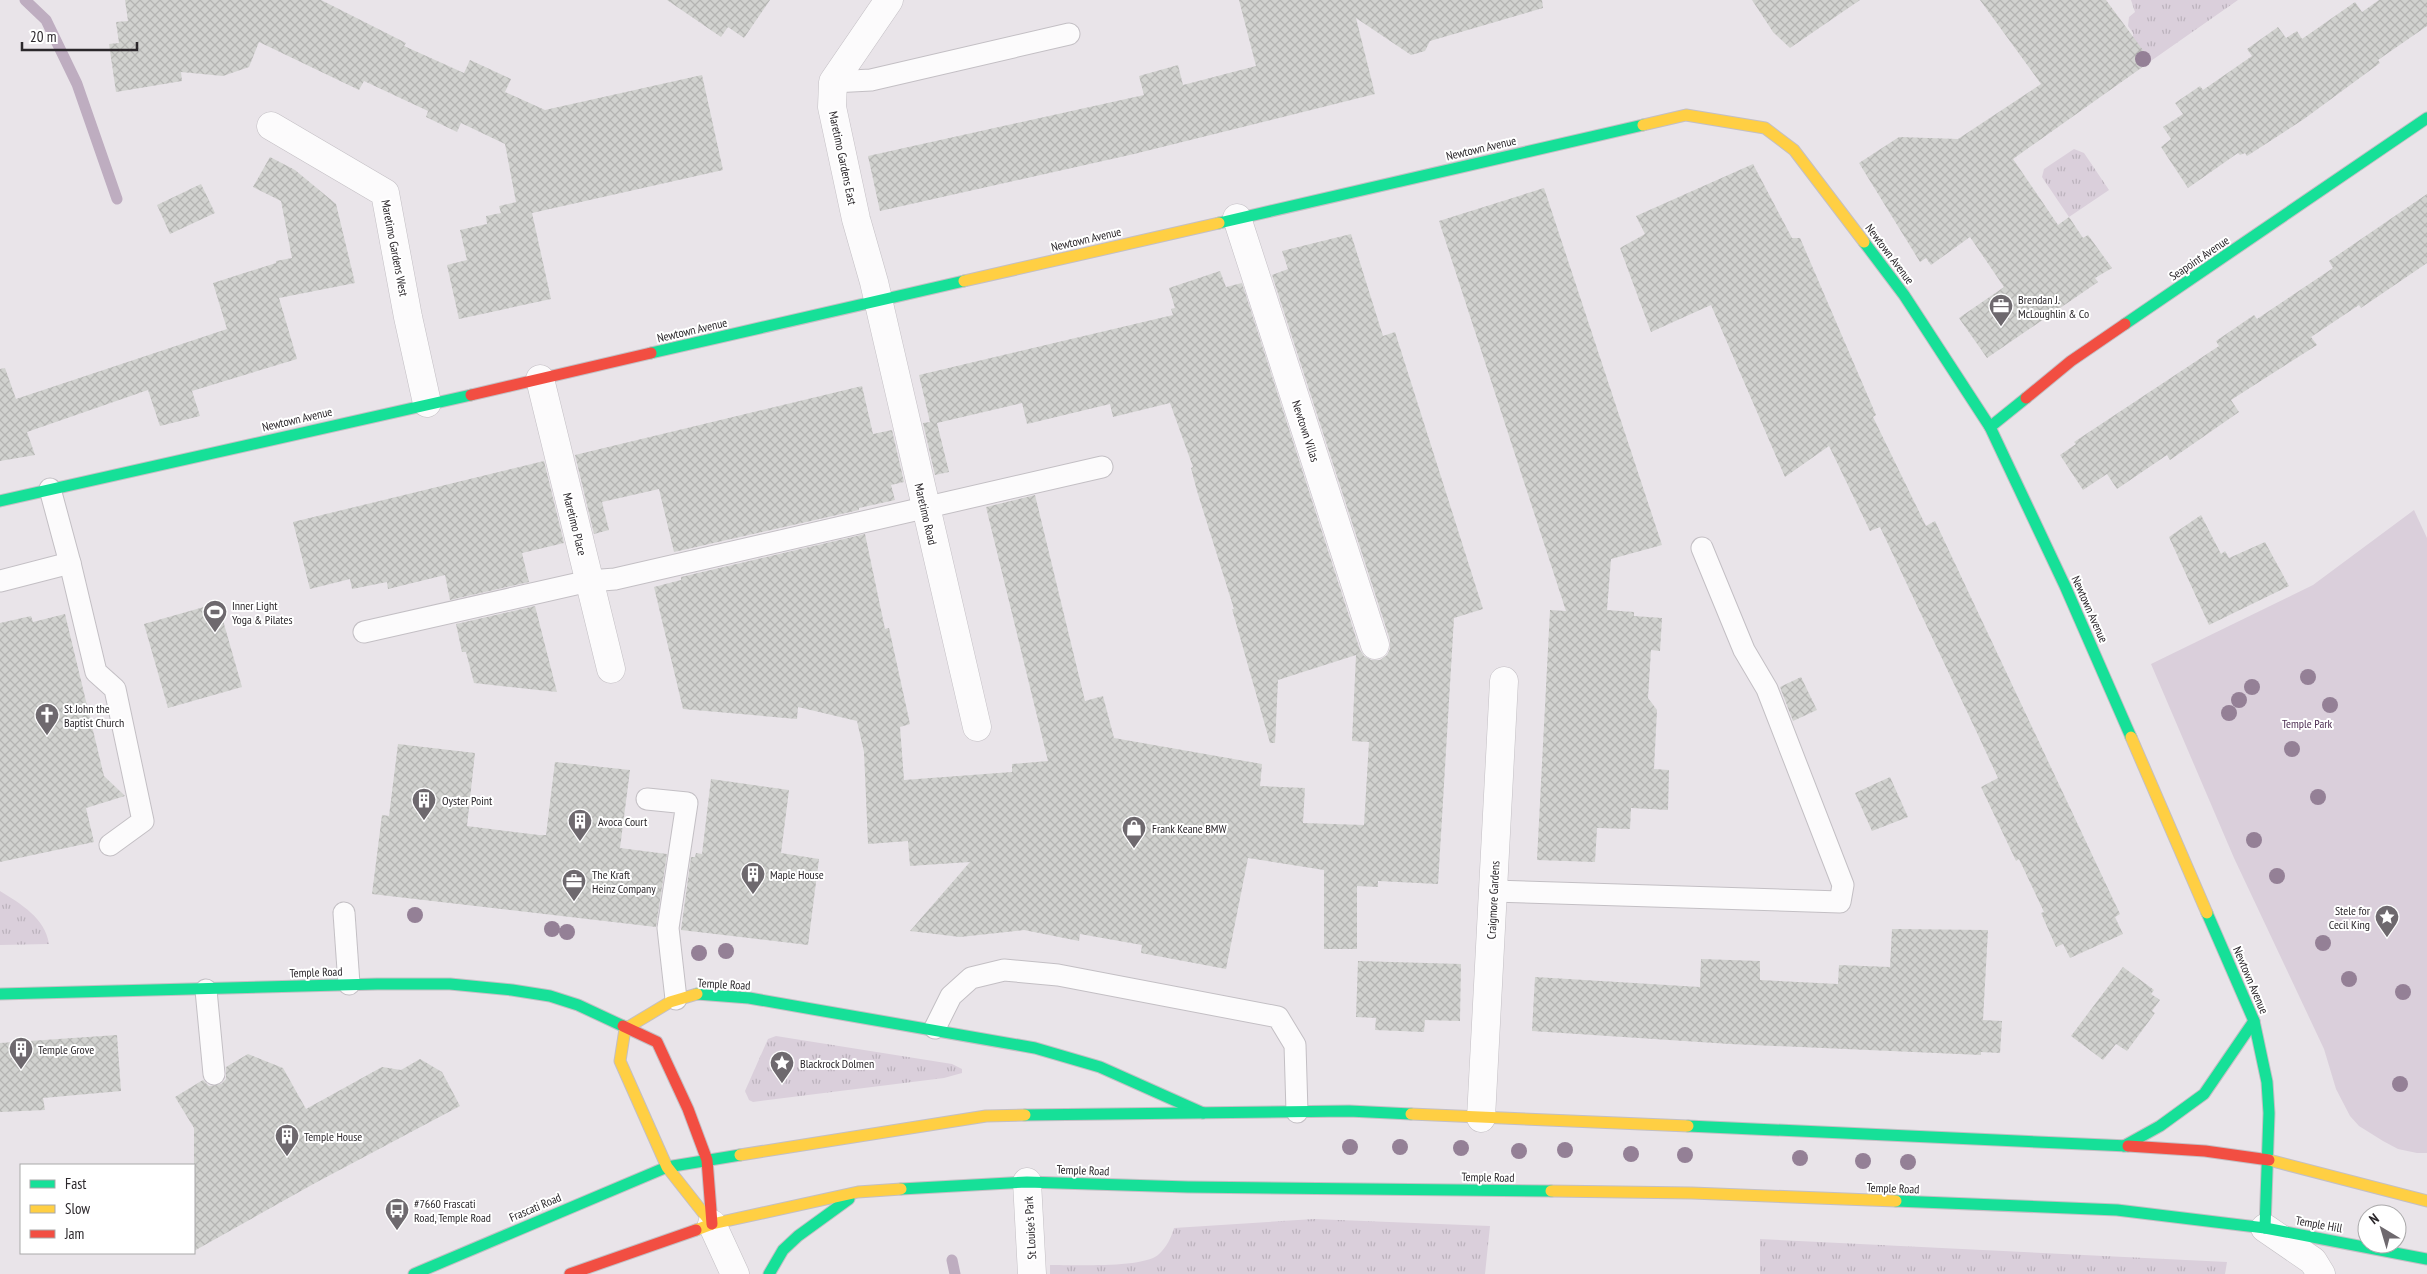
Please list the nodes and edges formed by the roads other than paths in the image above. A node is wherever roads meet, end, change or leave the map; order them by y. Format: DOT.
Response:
graph roads {
  1 [pos="889,0"];
  2 [pos="1069,34"];
  3 [pos="833,82"];
  4 [pos="2427,118"];
  5 [pos="270,126"];
  6 [pos="1237,218"];
  7 [pos="878,300"];
  8 [pos="540,380"];
  9 [pos="427,403"];
  10 [pos="1990,426"];
  11 [pos="1102,467"];
  12 [pos="50,489"];
  13 [pos="0,501"];
  14 [pos="924,508"];
  15 [pos="1702,548"];
  16 [pos="70,563"];
  17 [pos="0,581"];
  18 [pos="589,581"];
  19 [pos="364,632"];
  20 [pos="1375,645"];
  21 [pos="611,669"];
  22 [pos="1504,682"];
  23 [pos="977,726"];
  24 [pos="648,799"];
  25 [pos="110,845"];
  26 [pos="1493,891"];
  27 [pos="344,913"];
  28 [pos="349,984"];
  29 [pos="206,990"];
  30 [pos="0,994"];
  31 [pos="676,1000"];
  32 [pos="2254,1021"];
  33 [pos="935,1028"];
  34 [pos="625,1029"];
  35 [pos="214,1074"];
  36 [pos="1297,1112"];
  37 [pos="1203,1113"];
  38 [pos="1481,1118"];
  39 [pos="2124,1146"];
  40 [pos="707,1160"];
  41 [pos="2269,1160"];
  42 [pos="667,1167"];
  43 [pos="1027,1182"];
  44 [pos="858,1192"];
  45 [pos="2427,1201"];
  46 [pos="712,1224"];
  47 [pos="2265,1228"];
  48 [pos="2427,1259"];
  49 [pos="414,1274"];
  50 [pos="570,1274"];
  51 [pos="735,1274"];
  52 [pos="769,1274"];
  53 [pos="1032,1274"];
  54 [pos="2321,1274"];
  1 -- 3 [label="street"];
  2 -- 3 [label="lane"];
  3 -- 7 [label="street, Maretimo Gardens East"];
  4 -- 10 [label="main road, Seapoint Avenue"];
  5 -- 9 [label="street, Maretimo Gardens West"];
  6 -- 7 [label="main road, Newtown Avenue"];
  6 -- 10 [label="main road, Newtown Avenue"];
  6 -- 20 [label="street, Newtown Villas"];
  7 -- 8 [label="main road, Newtown Avenue"];
  7 -- 14 [label="street, Maretimo Road"];
  8 -- 9 [label="main road, Newtown Avenue"];
  8 -- 18 [label="street, Maretimo Place"];
  9 -- 12 [label="main road, Newtown Avenue"];
  10 -- 32 [label="main road, Newtown Avenue"];
  11 -- 14 [label="lane"];
  12 -- 13 [label="main road, Newtown Avenue"];
  12 -- 16 [label="lane"];
  14 -- 18 [label="lane"];
  14 -- 23 [label="street, Maretimo Road"];
  15 -- 26 [label="lane"];
  16 -- 17 [label="lane"];
  16 -- 25 [label="lane"];
  18 -- 19 [label="lane"];
  18 -- 21 [label="street, Maretimo Place"];
  22 -- 26 [label="street, Craigmore Gardens"];
  24 -- 31 [label="lane"];
  26 -- 38 [label="street, Craigmore Gardens"];
  27 -- 28 [label="lane"];
  28 -- 29 [label="main road, Temple Road"];
  28 -- 34 [label="main road, Temple Road"];
  29 -- 30 [label="main road, Temple Road"];
  29 -- 35 [label="lane"];
  31 -- 33 [label="main road, Temple Road"];
  31 -- 34 [label="main road, Temple Road"];
  32 -- 39 [label="main road"];
  32 -- 41 [label="main road, Newtown Avenue"];
  33 -- 36 [label="lane"];
  33 -- 37 [label="main road, Temple Road"];
  34 -- 40 [label="main road, Temple Road"];
  34 -- 42 [label="main road"];
  36 -- 37 [label="main road, Temple Road"];
  36 -- 38 [label="main road, Temple Road"];
  37 -- 40 [label="main road, Temple Road"];
  38 -- 39 [label="main road, Temple Road"];
  39 -- 41 [label="main road, Temple Road"];
  40 -- 42 [label="main road, Temple Road"];
  40 -- 46 [label="main road, Temple Road"];
  41 -- 45 [label="main road"];
  41 -- 47 [label="main road, Newtown Avenue"];
  42 -- 46 [label="main road"];
  42 -- 49 [label="main road, Frascati Road"];
  43 -- 44 [label="main road, Temple Road"];
  43 -- 47 [label="main road, Temple Road"];
  43 -- 53 [label="street, St Louise's Park"];
  44 -- 46 [label="main road, Temple Road"];
  44 -- 52 [label="main road"];
  46 -- 50 [label="main road"];
  46 -- 51 [label="street"];
  47 -- 48 [label="main road, Temple Hill"];
  47 -- 54 [label="street"];
}
